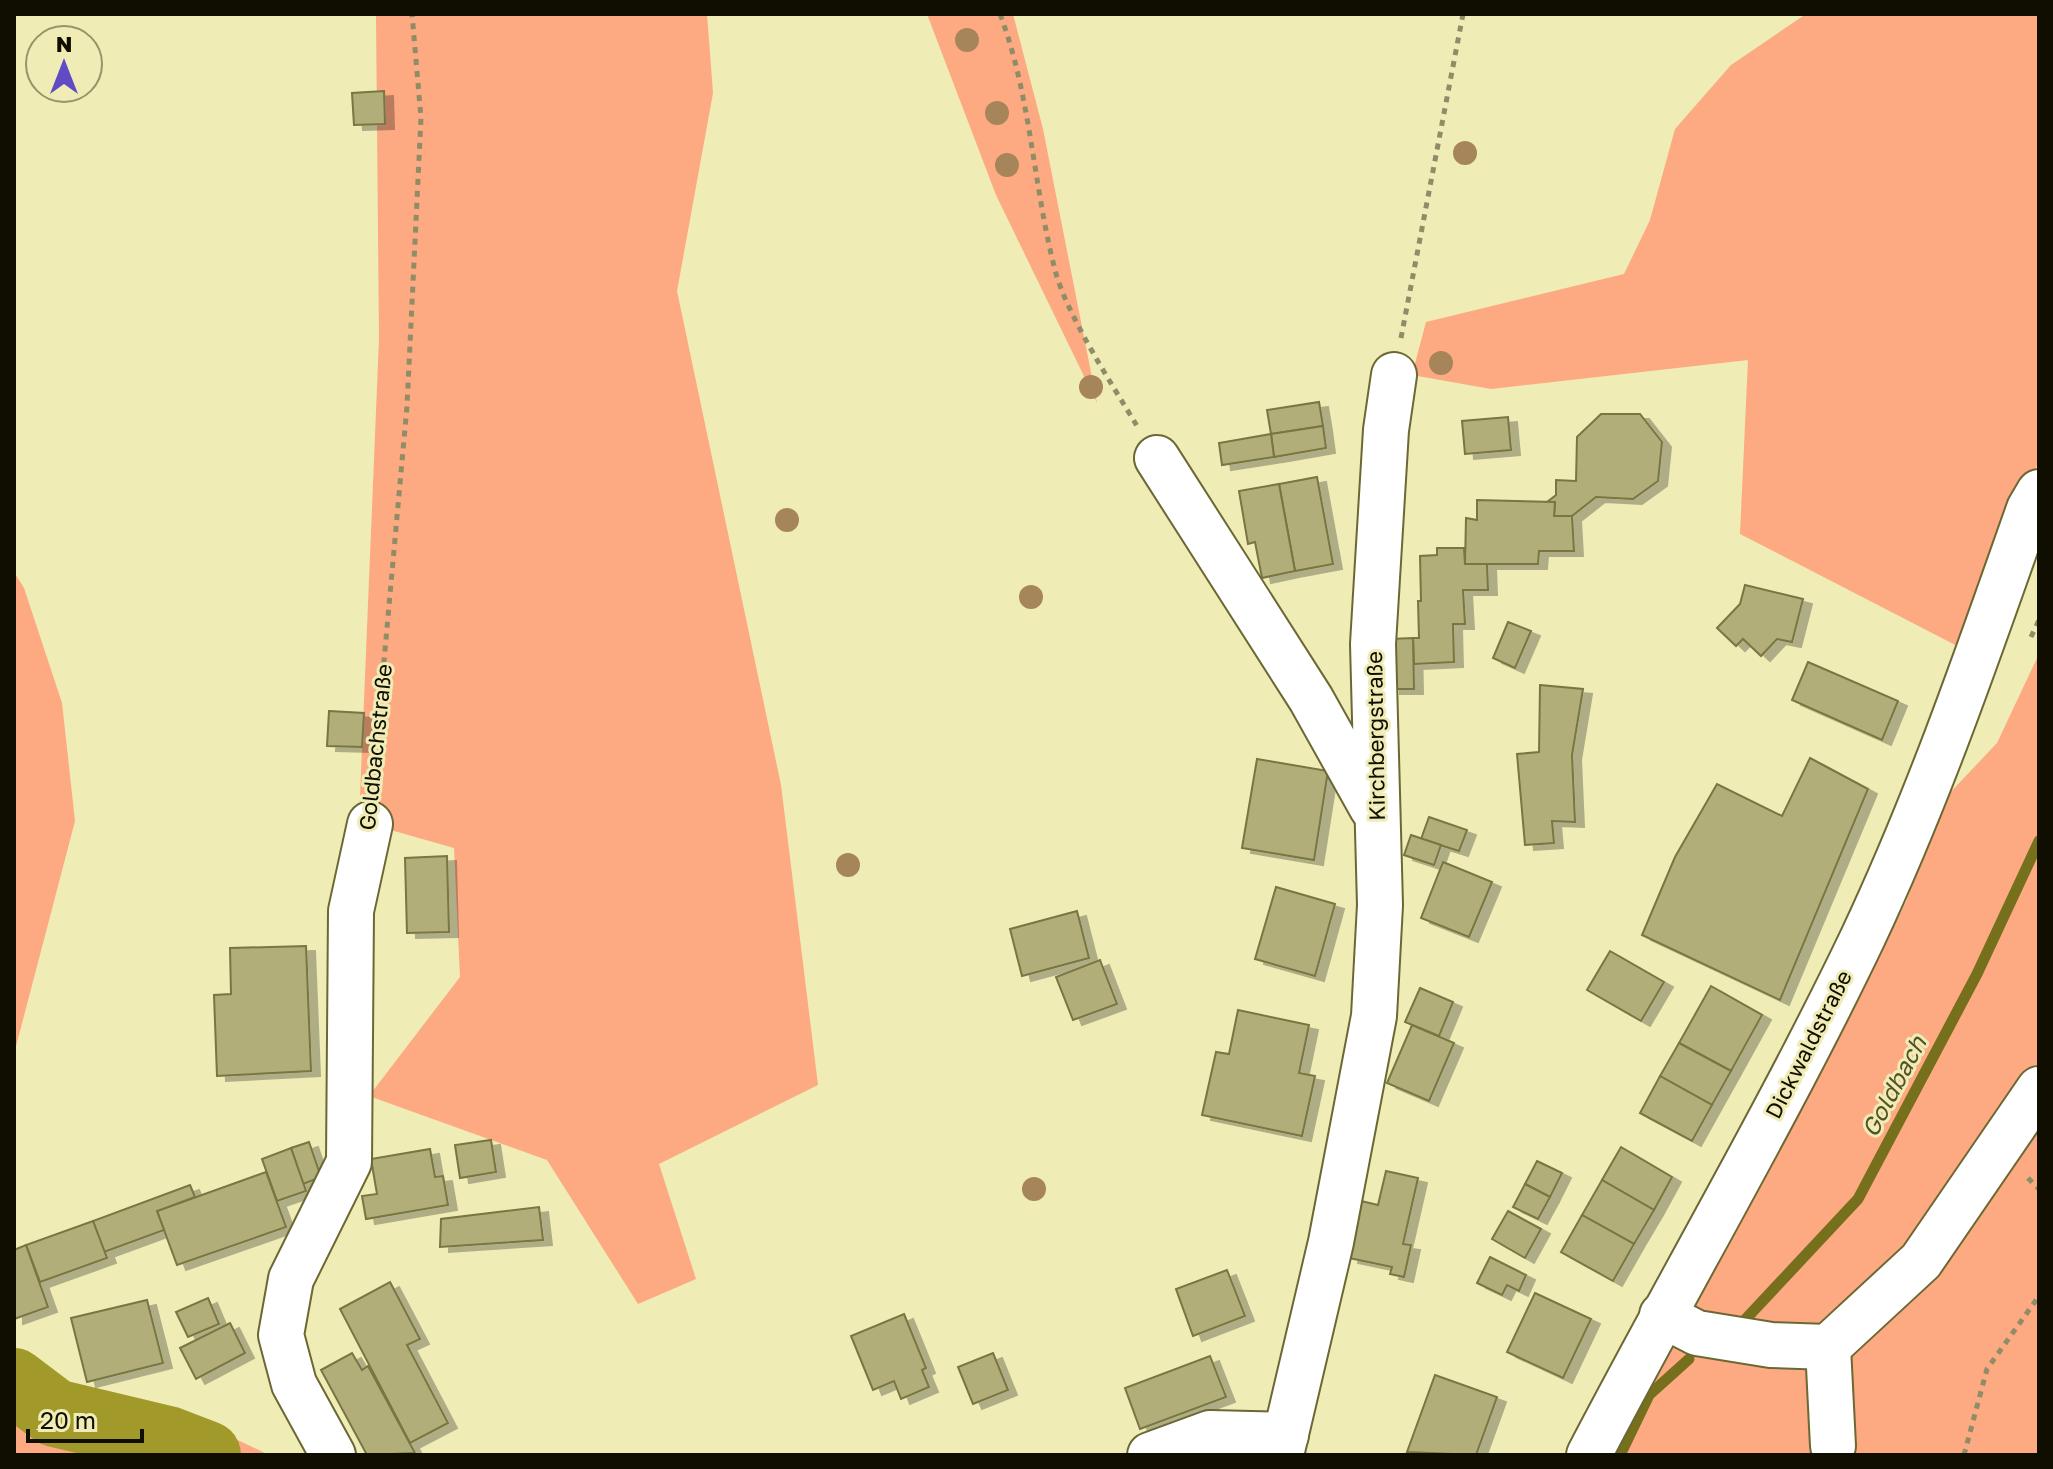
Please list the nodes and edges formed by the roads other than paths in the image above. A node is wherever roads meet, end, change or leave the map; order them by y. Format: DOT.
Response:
graph roads {
  1 [pos="1394,375"];
  2 [pos="1157,458"];
  3 [pos="2039,492"];
  4 [pos="1376,814"];
  5 [pos="370,824"];
  6 [pos="2039,1089"];
  7 [pos="1662,1315"];
  8 [pos="1828,1347"];
  9 [pos="1283,1445"];
  10 [pos="1833,1446"];
  11 [pos="333,1455"];
  12 [pos="1150,1455"];
  13 [pos="1589,1455"];
  1 -- 4 [label="street, Kirchbergstraße"];
  2 -- 4 [label="street"];
  3 -- 7 [label="street, Dickwaldstraße"];
  4 -- 9 [label="street, Kirchbergstraße"];
  5 -- 11 [label="street, Goldbachstraße"];
  6 -- 8 [label="street"];
  7 -- 8 [label="street"];
  7 -- 13 [label="street, Dickwaldstraße"];
  8 -- 10 [label="street"];
  9 -- 12 [label="street"];
}
